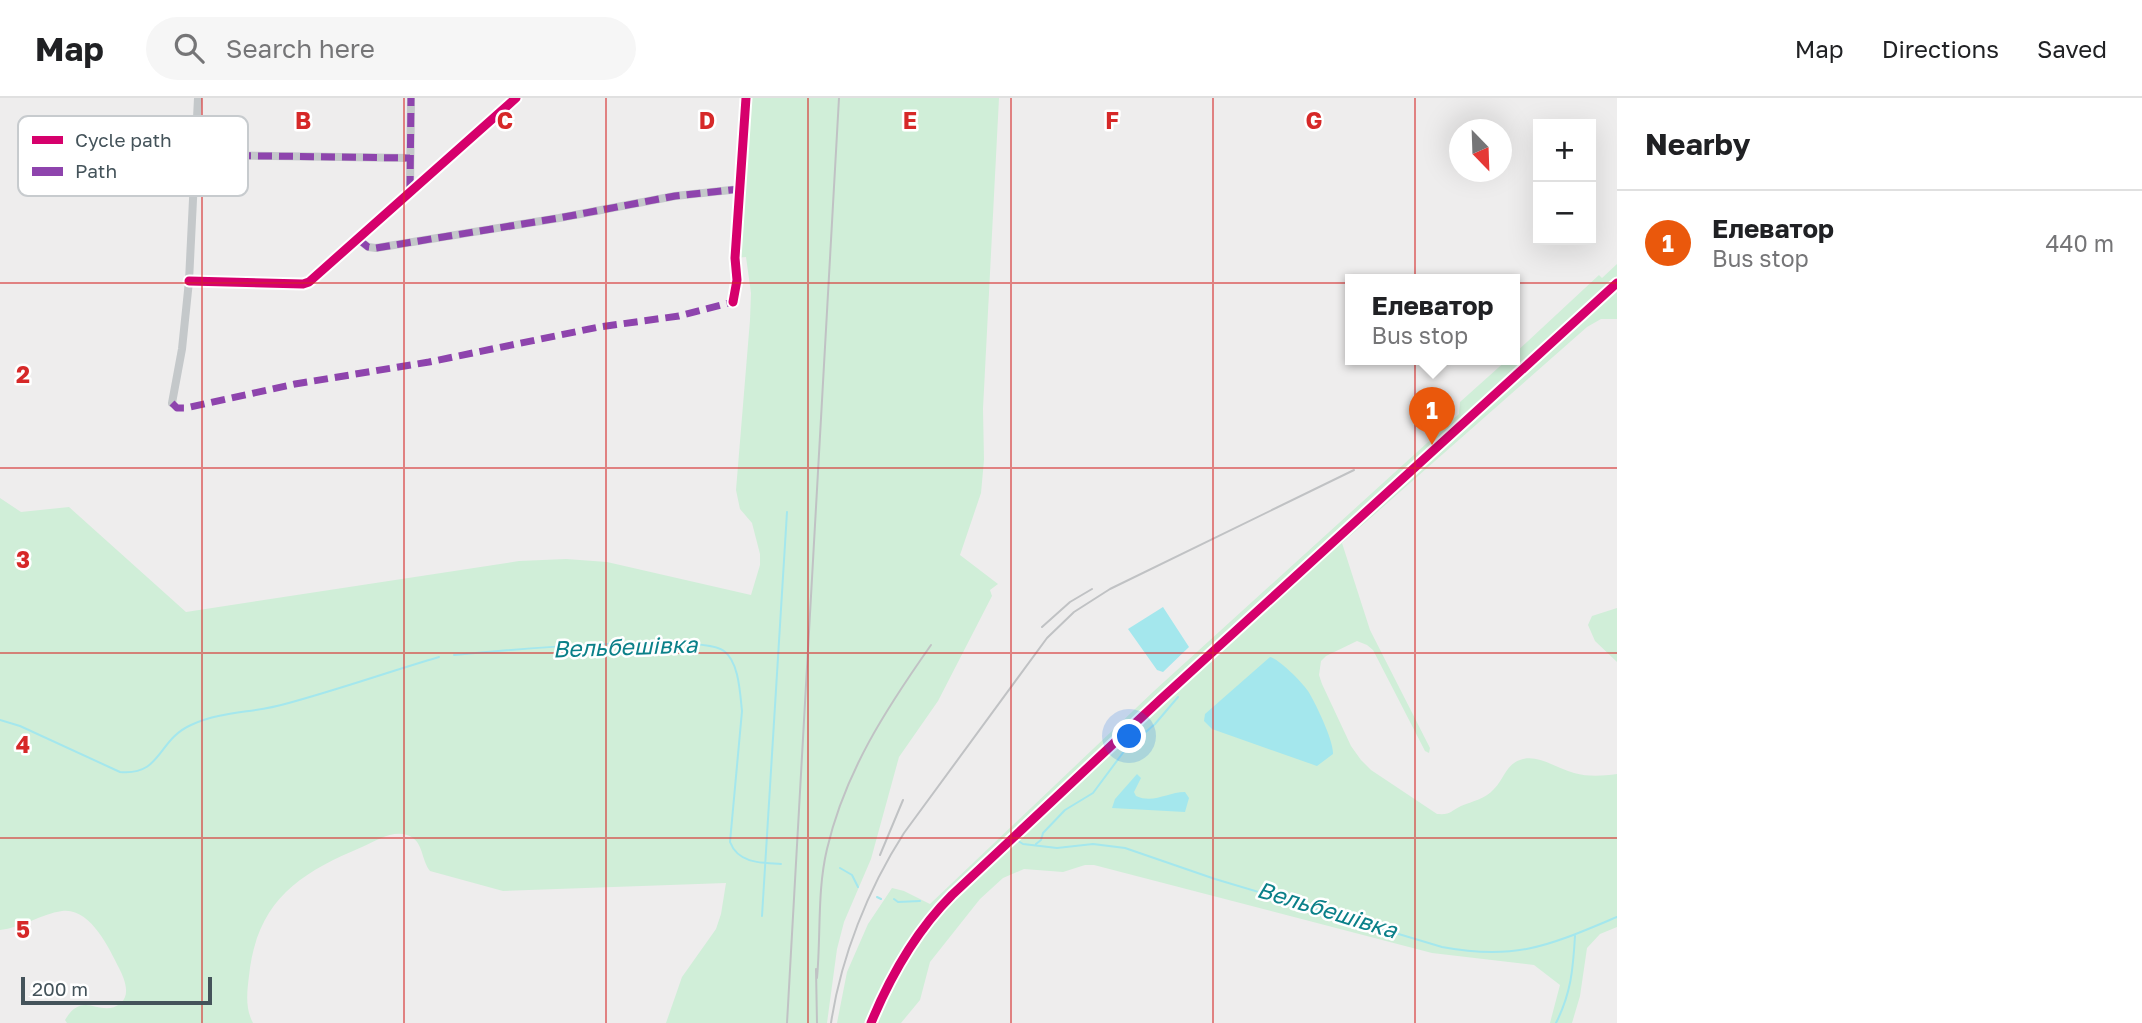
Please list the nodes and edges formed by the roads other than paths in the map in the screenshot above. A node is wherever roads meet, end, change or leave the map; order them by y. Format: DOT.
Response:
graph roads {
  1 [pos="198,98"];
  2 [pos="411,98"];
  3 [pos="516,98"];
  4 [pos="747,98"];
  5 [pos="197,116"];
  6 [pos="248,156"];
  7 [pos="410,158"];
  8 [pos="740,188"];
  9 [pos="410,190"];
  10 [pos="193,196"];
  11 [pos="358,239"];
  12 [pos="189,281"];
  13 [pos="1617,283"];
  14 [pos="733,302"];
  15 [pos="172,403"];
  16 [pos="871,1023"];
  1 -- 5 [label="street"];
  2 -- 7 [label="street"];
  3 -- 9 [label="street"];
  4 -- 8 [label="street"];
  6 -- 7 [label="street"];
  7 -- 9 [label="street"];
  8 -- 11 [label="street"];
  8 -- 14 [label="street"];
  9 -- 11 [label="street"];
  10 -- 12 [label="street"];
  11 -- 12 [label="street"];
  12 -- 15 [label="street"];
  13 -- 16 [label="street"];
}
